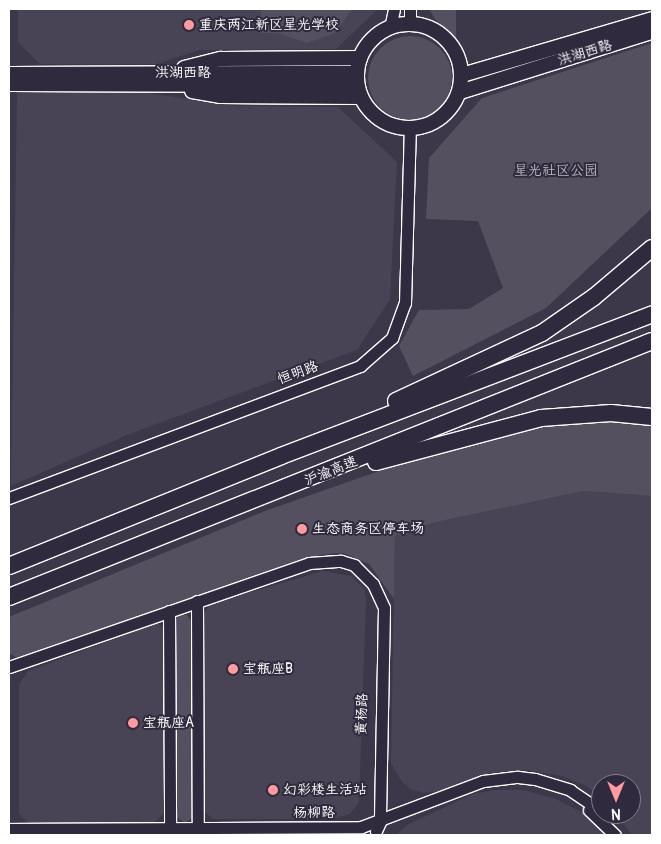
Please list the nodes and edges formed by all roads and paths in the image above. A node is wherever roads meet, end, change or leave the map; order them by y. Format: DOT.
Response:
graph roads {
  1 [pos="394,9"];
  2 [pos="410,9"];
  3 [pos="652,19"];
  4 [pos="410,24"];
  5 [pos="390,28"];
  6 [pos="652,32"];
  7 [pos="360,58"];
  8 [pos="9,74"];
  9 [pos="462,75"];
  10 [pos="157,79"];
  11 [pos="9,84"];
  12 [pos="358,85"];
  13 [pos="460,92"];
  14 [pos="410,129"];
  15 [pos="652,248"];
  16 [pos="652,314"];
  17 [pos="652,341"];
  18 [pos="652,417"];
  19 [pos="281,456"];
  20 [pos="290,487"];
  21 [pos="9,498"];
  22 [pos="9,566"];
  23 [pos="9,597"];
  24 [pos="197,601"];
  25 [pos="169,611"];
  26 [pos="9,667"];
  27 [pos="591,804"];
  28 [pos="614,824"];
  29 [pos="376,828"];
  30 [pos="9,829"];
  31 [pos="170,832"];
  32 [pos="198,832"];
  33 [pos="289,835"];
  34 [pos="615,835"];
  35 [pos="623,835"];
  1 -- 5 [label="street"];
  2 -- 4 [label="street"];
  3 -- 9 [label="main road, 洪湖西路"];
  4 -- 5 [label="main road"];
  4 -- 9 [label="main road"];
  5 -- 7 [label="main road"];
  6 -- 13 [label="main road, 洪湖西路"];
  7 -- 10 [label="main road"];
  7 -- 12 [label="main road"];
  8 -- 10 [label="main road, 洪湖西路"];
  9 -- 13 [label="main road"];
  10 -- 11 [label="main road, 洪湖西路"];
  10 -- 12 [label="main road, 洪湖西路"];
  10 -- 12 [label="main road"];
  12 -- 14 [label="main road"];
  13 -- 14 [label="main road"];
  14 -- 21 [label="street, 恒明路"];
  15 -- 19 [label="highway"];
  16 -- 19 [label="highway"];
  17 -- 20 [label="highway, 沪渝高速"];
  18 -- 20 [label="highway"];
  19 -- 22 [label="highway"];
  20 -- 23 [label="highway, 沪渝高速"];
  24 -- 25 [label="street"];
  24 -- 29 [label="street, 黄杨路"];
  24 -- 32 [label="street"];
  25 -- 26 [label="street"];
  25 -- 31 [label="street"];
  27 -- 29 [label="street, 杨柳路"];
  28 -- 35 [label="street"];
  29 -- 32 [label="street, 杨柳路"];
  29 -- 33 [label="street, 杨柳路"];
  29 -- 34 [label="street, 杨柳路"];
  30 -- 31 [label="street, 杨柳路"];
  31 -- 32 [label="street, 杨柳路"];
}
